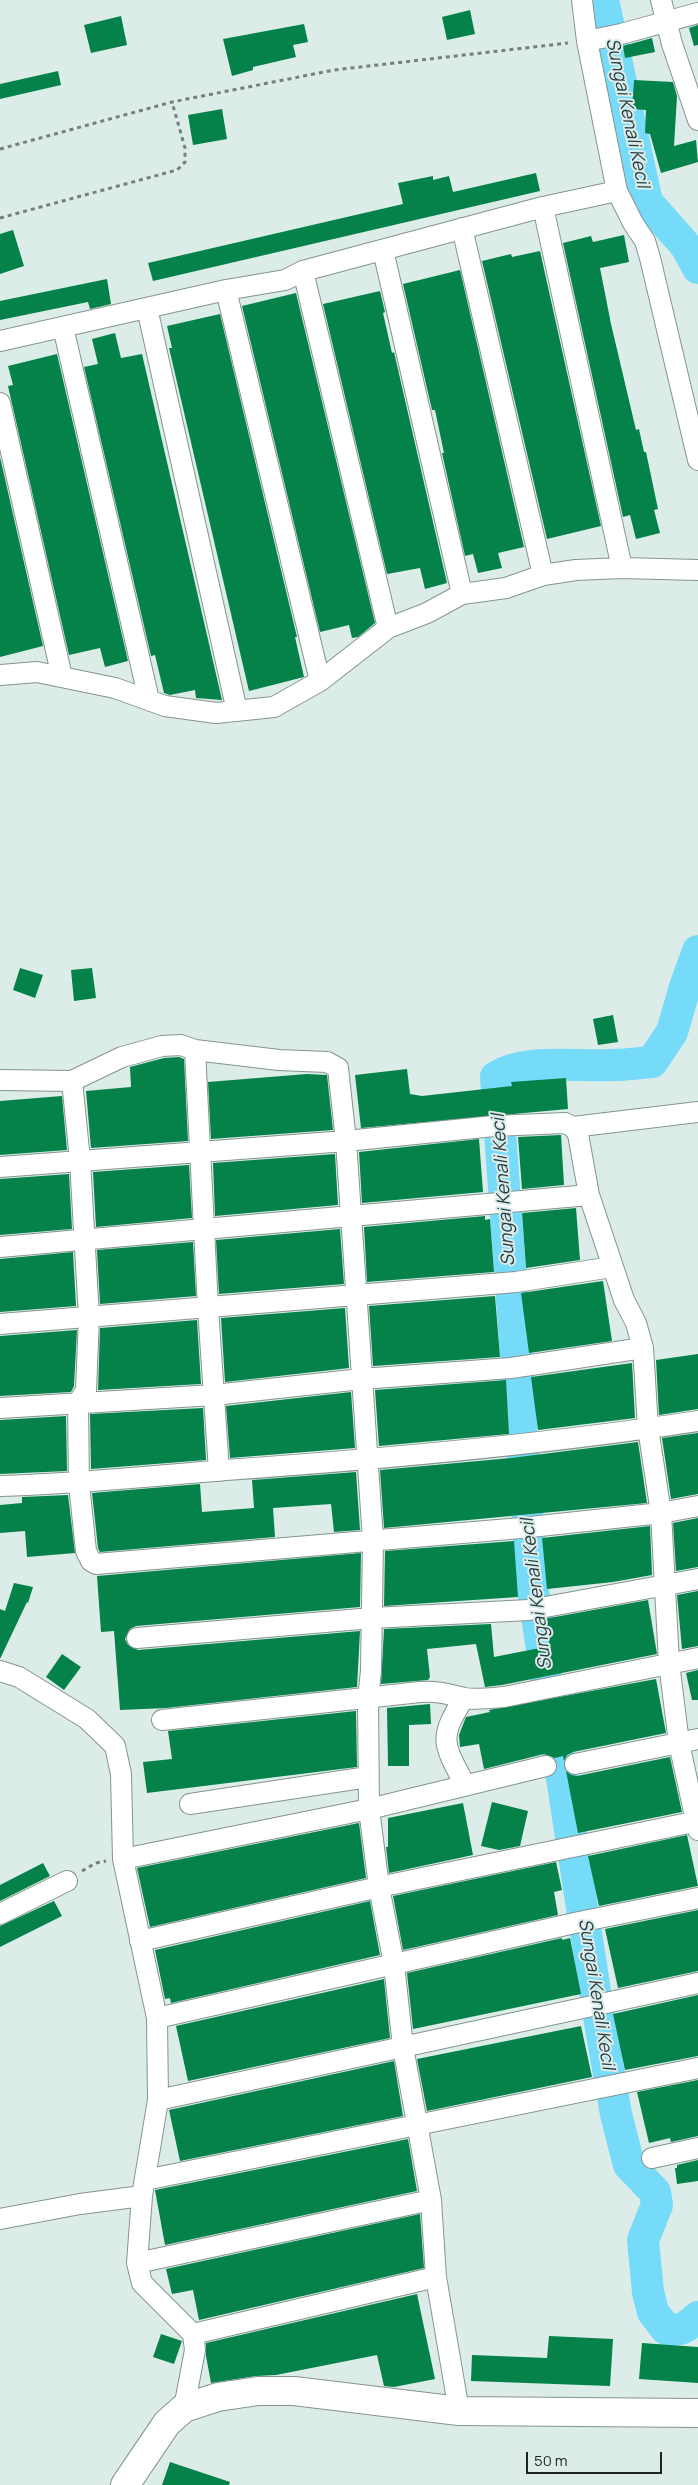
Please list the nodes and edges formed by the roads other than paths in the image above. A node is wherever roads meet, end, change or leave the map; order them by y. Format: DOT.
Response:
graph roads {
  1 [pos="582,0"];
  2 [pos="661,0"];
  3 [pos="698,13"];
  4 [pos="666,22"];
  5 [pos="593,40"];
  6 [pos="694,95"];
  7 [pos="698,120"];
  8 [pos="617,191"];
  9 [pos="543,207"];
  10 [pos="462,228"];
  11 [pos="383,250"];
  12 [pos="303,271"];
  13 [pos="226,290"];
  14 [pos="147,308"];
  15 [pos="63,327"];
  16 [pos="0,341"];
  17 [pos="0,403"];
  18 [pos="698,460"];
  19 [pos="622,568"];
  20 [pos="698,570"];
  21 [pos="543,575"];
  22 [pos="462,594"];
  23 [pos="388,628"];
  24 [pos="0,675"];
  25 [pos="62,678"];
  26 [pos="320,681"];
  27 [pos="149,700"];
  28 [pos="237,711"];
  29 [pos="195,1050"];
  30 [pos="0,1080"];
  31 [pos="72,1081"];
  32 [pos="698,1112"];
  33 [pos="573,1127"];
  34 [pos="346,1141"];
  35 [pos="200,1152"];
  36 [pos="80,1160"];
  37 [pos="0,1167"];
  38 [pos="589,1195"];
  39 [pos="350,1216"];
  40 [pos="204,1228"];
  41 [pos="85,1240"];
  42 [pos="0,1247"];
  43 [pos="612,1266"];
  44 [pos="356,1296"];
  45 [pos="208,1308"];
  46 [pos="89,1318"];
  47 [pos="0,1324"];
  48 [pos="643,1348"];
  49 [pos="361,1378"];
  50 [pos="214,1394"];
  51 [pos="78,1403"];
  52 [pos="0,1408"];
  53 [pos="698,1420"];
  54 [pos="648,1428"];
  55 [pos="367,1460"];
  56 [pos="219,1471"];
  57 [pos="79,1484"];
  58 [pos="0,1486"];
  59 [pos="698,1506"];
  60 [pos="661,1513"];
  61 [pos="373,1540"];
  62 [pos="698,1580"];
  63 [pos="664,1585"];
  64 [pos="372,1618"];
  65 [pos="137,1638"];
  66 [pos="698,1658"];
  67 [pos="669,1663"];
  68 [pos="0,1671"];
  69 [pos="368,1698"];
  70 [pos="464,1698"];
  71 [pos="162,1720"];
  72 [pos="689,1741"];
  73 [pos="576,1764"];
  74 [pos="546,1766"];
  75 [pos="368,1777"];
  76 [pos="465,1785"];
  77 [pos="190,1804"];
  78 [pos="368,1809"];
  79 [pos="697,1824"];
  80 [pos="122,1859"];
  81 [pos="67,1880"];
  82 [pos="379,1887"];
  83 [pos="698,1898"];
  84 [pos="0,1914"];
  85 [pos="140,1940"];
  86 [pos="394,1964"];
  87 [pos="698,1983"];
  88 [pos="157,2018"];
  89 [pos="403,2046"];
  90 [pos="698,2068"];
  91 [pos="158,2100"];
  92 [pos="418,2124"];
  93 [pos="698,2148"];
  94 [pos="652,2158"];
  95 [pos="144,2188"];
  96 [pos="430,2200"];
  97 [pos="0,2219"];
  98 [pos="137,2263"];
  99 [pos="436,2278"];
  100 [pos="193,2334"];
  101 [pos="184,2408"];
  102 [pos="459,2411"];
  103 [pos="698,2413"];
  104 [pos="126,2485"];
  1 -- 5 [label="street"];
  2 -- 4 [label="street"];
  3 -- 4 [label="street"];
  4 -- 5 [label="street"];
  4 -- 6 [label="street"];
  5 -- 8 [label="street"];
  6 -- 7 [label="street"];
  8 -- 9 [label="street"];
  8 -- 18 [label="street"];
  9 -- 10 [label="street"];
  9 -- 19 [label="street"];
  10 -- 11 [label="street"];
  10 -- 21 [label="street"];
  11 -- 12 [label="street"];
  11 -- 22 [label="street"];
  12 -- 13 [label="street"];
  12 -- 23 [label="street"];
  13 -- 14 [label="street"];
  13 -- 26 [label="street"];
  14 -- 15 [label="street"];
  14 -- 28 [label="street"];
  15 -- 16 [label="street"];
  15 -- 27 [label="street"];
  17 -- 25 [label="street"];
  19 -- 20 [label="street"];
  19 -- 21 [label="street"];
  21 -- 22 [label="street"];
  22 -- 23 [label="street"];
  23 -- 26 [label="street"];
  24 -- 25 [label="street"];
  25 -- 27 [label="street"];
  26 -- 28 [label="street"];
  27 -- 28 [label="street"];
  29 -- 31 [label="street"];
  29 -- 34 [label="street"];
  29 -- 35 [label="street"];
  30 -- 31 [label="street"];
  31 -- 36 [label="street"];
  32 -- 33 [label="street"];
  33 -- 34 [label="street"];
  33 -- 38 [label="street"];
  34 -- 35 [label="street"];
  34 -- 39 [label="street"];
  35 -- 36 [label="street"];
  35 -- 40 [label="street"];
  36 -- 37 [label="street"];
  36 -- 41 [label="street"];
  38 -- 39 [label="street"];
  38 -- 43 [label="street"];
  39 -- 40 [label="street"];
  39 -- 44 [label="street"];
  40 -- 41 [label="street"];
  40 -- 45 [label="street"];
  41 -- 42 [label="street"];
  41 -- 46 [label="street"];
  43 -- 44 [label="street"];
  43 -- 48 [label="street"];
  44 -- 45 [label="street"];
  44 -- 49 [label="street"];
  45 -- 46 [label="street"];
  45 -- 50 [label="street"];
  46 -- 47 [label="street"];
  46 -- 51 [label="street"];
  48 -- 49 [label="street"];
  48 -- 54 [label="street"];
  49 -- 50 [label="street"];
  49 -- 55 [label="street"];
  50 -- 51 [label="street"];
  50 -- 56 [label="street"];
  51 -- 52 [label="street"];
  51 -- 57 [label="street"];
  53 -- 54 [label="street"];
  54 -- 55 [label="street"];
  54 -- 60 [label="street"];
  55 -- 56 [label="street"];
  55 -- 61 [label="street"];
  56 -- 57 [label="street"];
  57 -- 58 [label="street"];
  57 -- 61 [label="street"];
  59 -- 60 [label="street"];
  60 -- 61 [label="street"];
  60 -- 63 [label="street"];
  61 -- 64 [label="street"];
  62 -- 63 [label="street"];
  63 -- 64 [label="street"];
  63 -- 67 [label="street"];
  64 -- 65 [label="street"];
  64 -- 69 [label="street"];
  66 -- 67 [label="street"];
  67 -- 70 [label="street"];
  67 -- 72 [label="street"];
  68 -- 80 [label="street"];
  69 -- 70 [label="street"];
  69 -- 71 [label="street"];
  69 -- 75 [label="street"];
  70 -- 76 [label="street"];
  72 -- 73 [label="street"];
  72 -- 79 [label="street"];
  74 -- 76 [label="street"];
  75 -- 77 [label="street"];
  75 -- 78 [label="street"];
  76 -- 78 [label="street"];
  78 -- 80 [label="street"];
  78 -- 82 [label="street"];
  79 -- 82 [label="street"];
  80 -- 85 [label="street"];
  81 -- 84 [label="street"];
  82 -- 85 [label="street"];
  82 -- 86 [label="street"];
  83 -- 86 [label="street"];
  85 -- 88 [label="street"];
  86 -- 88 [label="street"];
  86 -- 89 [label="street"];
  87 -- 89 [label="street"];
  88 -- 91 [label="street"];
  89 -- 91 [label="street"];
  89 -- 92 [label="street"];
  90 -- 92 [label="street"];
  91 -- 95 [label="street"];
  92 -- 95 [label="street"];
  92 -- 96 [label="street"];
  93 -- 94 [label="street"];
  95 -- 97 [label="street"];
  95 -- 98 [label="street"];
  96 -- 98 [label="street"];
  96 -- 99 [label="street"];
  98 -- 100 [label="street"];
  99 -- 100 [label="street"];
  99 -- 102 [label="street"];
  100 -- 101 [label="street"];
  101 -- 102 [label="street"];
  101 -- 104 [label="street"];
  102 -- 103 [label="street"];
}
